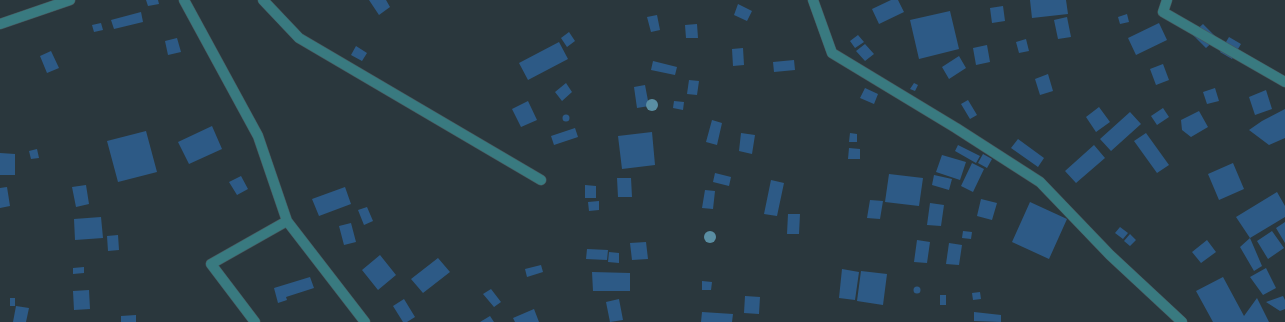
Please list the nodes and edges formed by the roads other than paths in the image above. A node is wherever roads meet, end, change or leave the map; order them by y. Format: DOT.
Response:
graph roads {
  1 [pos="70,0"];
  2 [pos="184,0"];
  3 [pos="263,0"];
  4 [pos="813,0"];
  5 [pos="1167,0"];
  6 [pos="0,24"];
  7 [pos="1285,82"];
  8 [pos="541,180"];
  9 [pos="287,221"];
  10 [pos="255,322"];
  11 [pos="365,322"];
  12 [pos="1182,322"];
  1 -- 6 [label="street"];
  2 -- 9 [label="street"];
  3 -- 8 [label="street"];
  4 -- 12 [label="street"];
  5 -- 7 [label="street"];
  9 -- 10 [label="street"];
  9 -- 11 [label="street"];
}
